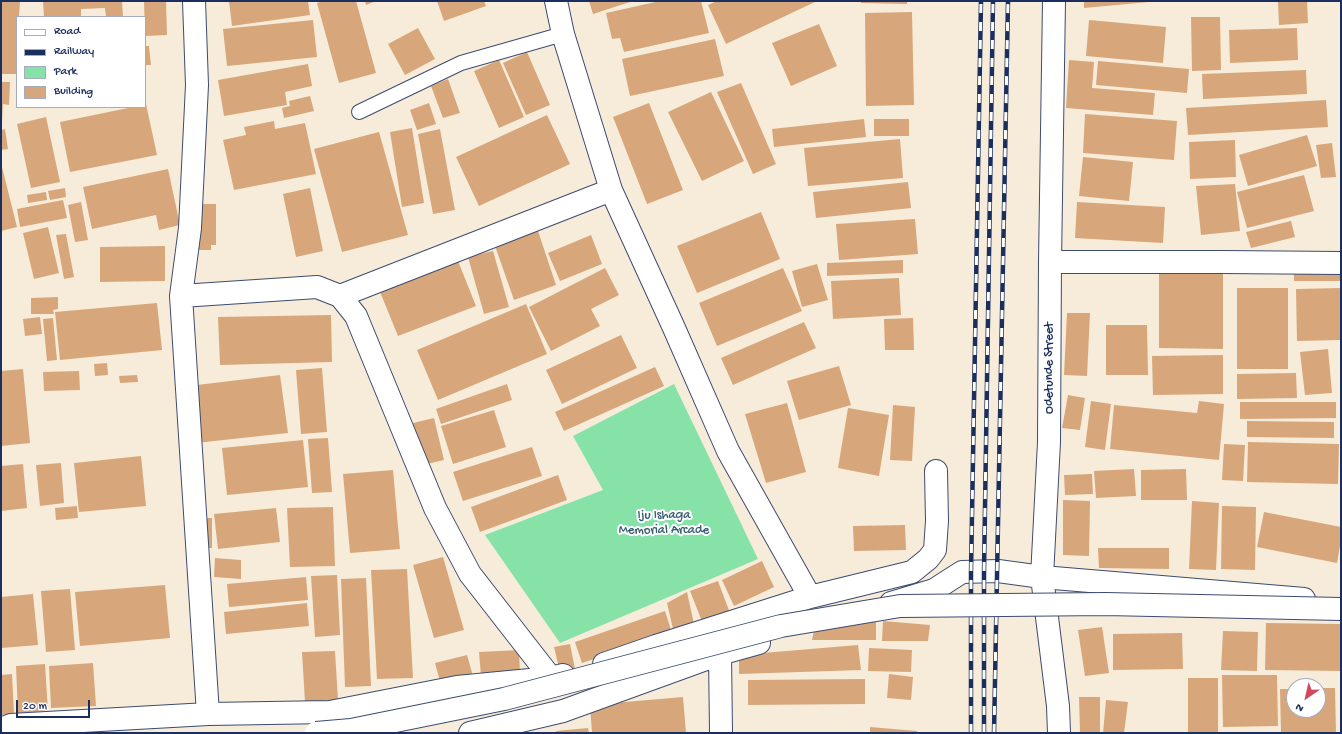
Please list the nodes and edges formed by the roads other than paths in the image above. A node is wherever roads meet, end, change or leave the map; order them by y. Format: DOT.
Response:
graph roads {
  1 [pos="194,1"];
  2 [pos="556,1"];
  3 [pos="1054,1"];
  4 [pos="563,34"];
  5 [pos="359,112"];
  6 [pos="611,190"];
  7 [pos="1050,262"];
  8 [pos="1341,263"];
  9 [pos="181,296"];
  10 [pos="340,296"];
  11 [pos="936,470"];
  12 [pos="1042,577"];
  13 [pos="810,598"];
  14 [pos="1341,603"];
  15 [pos="1341,609"];
  16 [pos="720,654"];
  17 [pos="551,678"];
  18 [pos="208,714"];
  19 [pos="1,729"];
  20 [pos="316,733"];
  21 [pos="470,733"];
  22 [pos="721,733"];
  23 [pos="1059,733"];
  1 -- 9 [label="street"];
  2 -- 4 [label="street"];
  3 -- 7 [label="street, Odetunde Street"];
  4 -- 5 [label="lane"];
  4 -- 6 [label="street"];
  6 -- 10 [label="street"];
  6 -- 13 [label="street"];
  7 -- 8 [label="street"];
  7 -- 12 [label="street, Odetunde Street"];
  9 -- 10 [label="street"];
  9 -- 18 [label="street"];
  10 -- 17 [label="street"];
  11 -- 13 [label="street"];
  12 -- 14 [label="street"];
  12 -- 16 [label="street"];
  12 -- 23 [label="street, Odetunde Street"];
  13 -- 17 [label="street"];
  15 -- 20 [label="street, bridge"];
  16 -- 21 [label="street"];
  16 -- 22 [label="street"];
  17 -- 18 [label="street"];
  18 -- 19 [label="street"];
}
